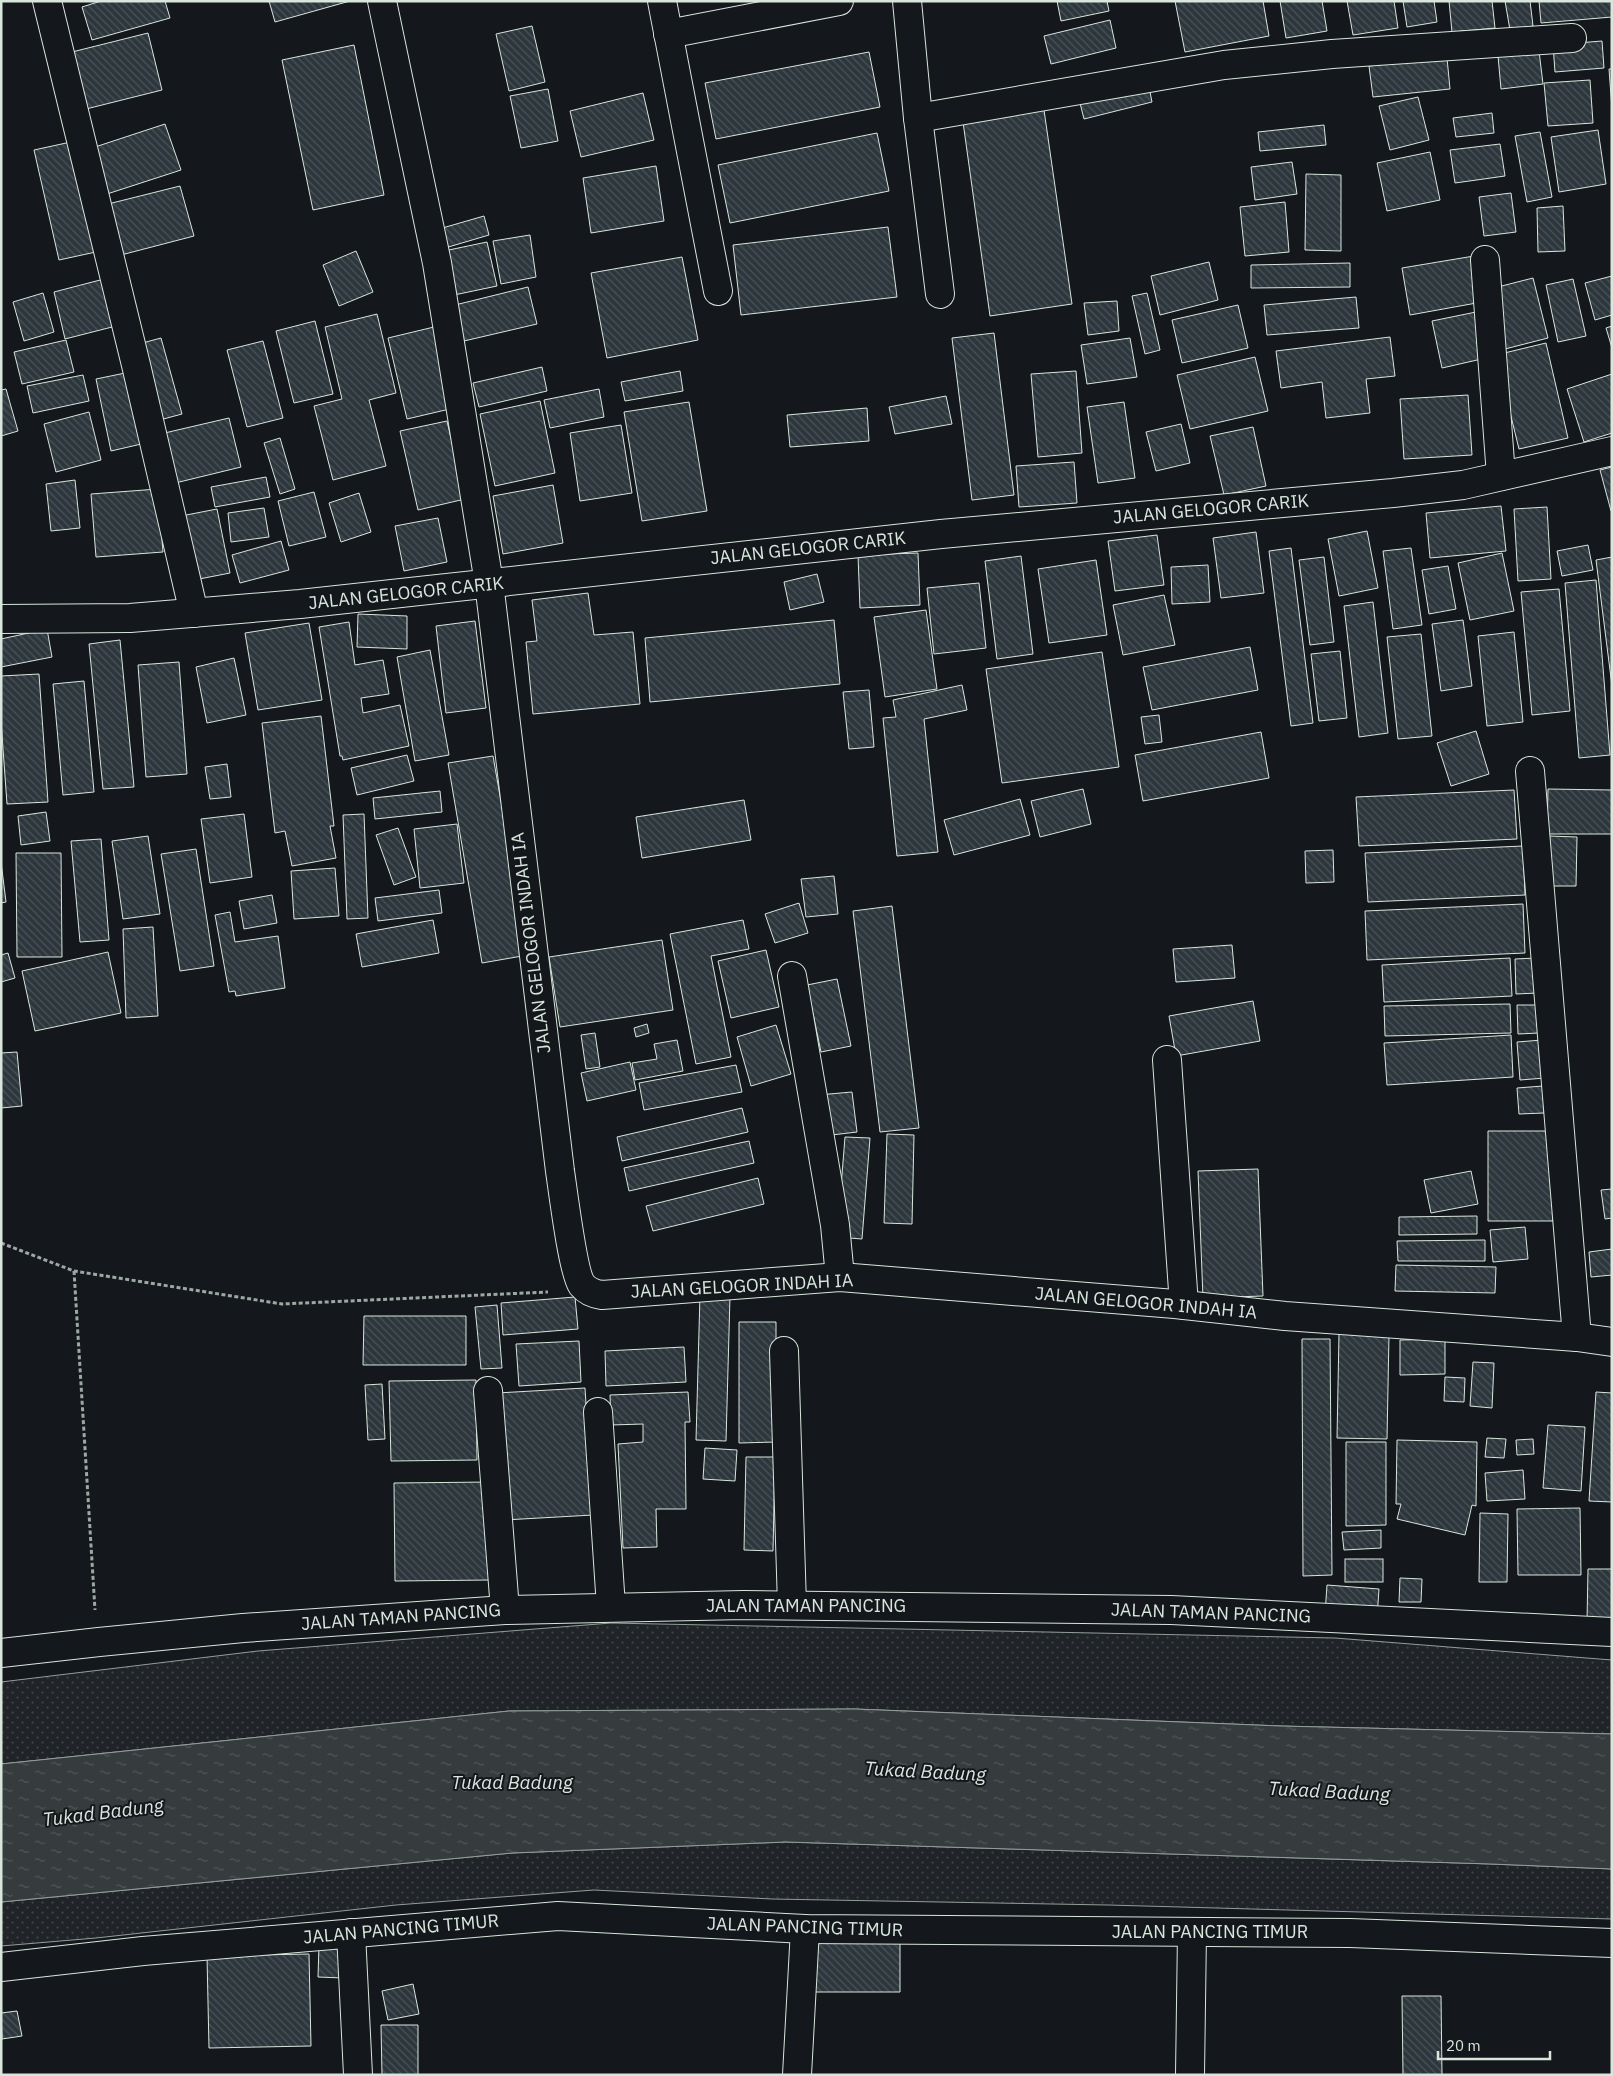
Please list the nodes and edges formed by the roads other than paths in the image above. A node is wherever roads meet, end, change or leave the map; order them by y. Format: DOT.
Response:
graph roads {
  1 [pos="47,1"];
  2 [pos="382,1"];
  3 [pos="662,1"];
  4 [pos="839,1"];
  5 [pos="907,1"];
  6 [pos="668,34"];
  7 [pos="1572,38"];
  8 [pos="918,118"];
  9 [pos="1484,260"];
  10 [pos="718,292"];
  11 [pos="940,294"];
  12 [pos="1612,451"];
  13 [pos="1501,476"];
  14 [pos="489,584"];
  15 [pos="194,613"];
  16 [pos="1,620"];
  17 [pos="1530,771"];
  18 [pos="792,976"];
  19 [pos="1167,1060"];
  20 [pos="840,1277"];
  21 [pos="1184,1305"];
  22 [pos="1577,1337"];
  23 [pos="1612,1342"];
  24 [pos="784,1351"];
  25 [pos="488,1391"];
  26 [pos="598,1412"];
  27 [pos="792,1605"];
  28 [pos="611,1607"];
  29 [pos="505,1610"];
  30 [pos="1612,1632"];
  31 [pos="1,1653"];
  32 [pos="805,1929"];
  33 [pos="1192,1932"];
  34 [pos="351,1933"];
  35 [pos="1612,1943"];
  36 [pos="1,1967"];
  37 [pos="358,2075"];
  38 [pos="797,2075"];
  39 [pos="1190,2075"];
  1 -- 15 [label="street"];
  2 -- 14 [label="street, JALAN GELOGOR INDAH IA"];
  3 -- 6 [label="street"];
  4 -- 6 [label="street"];
  5 -- 8 [label="street"];
  6 -- 10 [label="street"];
  7 -- 8 [label="street"];
  8 -- 11 [label="street"];
  9 -- 13 [label="street"];
  12 -- 13 [label="street, JALAN GELOGOR CARIK"];
  13 -- 14 [label="street, JALAN GELOGOR CARIK"];
  14 -- 15 [label="street, JALAN GELOGOR CARIK"];
  14 -- 20 [label="street, JALAN GELOGOR INDAH IA"];
  15 -- 16 [label="street, JALAN GELOGOR CARIK"];
  17 -- 22 [label="street"];
  18 -- 20 [label="street"];
  19 -- 21 [label="street"];
  20 -- 21 [label="street, JALAN GELOGOR INDAH IA"];
  21 -- 22 [label="street, JALAN GELOGOR INDAH IA"];
  22 -- 23 [label="street, JALAN GELOGOR INDAH IA"];
  24 -- 27 [label="street"];
  25 -- 29 [label="street"];
  26 -- 28 [label="street"];
  27 -- 28 [label="street, JALAN TAMAN PANCING"];
  27 -- 30 [label="street, JALAN TAMAN PANCING"];
  28 -- 29 [label="street, JALAN TAMAN PANCING"];
  29 -- 31 [label="street, JALAN TAMAN PANCING"];
  32 -- 33 [label="street, JALAN PANCING TIMUR"];
  32 -- 34 [label="street, JALAN PANCING TIMUR"];
  32 -- 38 [label="street"];
  33 -- 35 [label="street, JALAN PANCING TIMUR"];
  33 -- 39 [label="street"];
  34 -- 36 [label="street, JALAN PANCING TIMUR"];
  34 -- 37 [label="street"];
}
